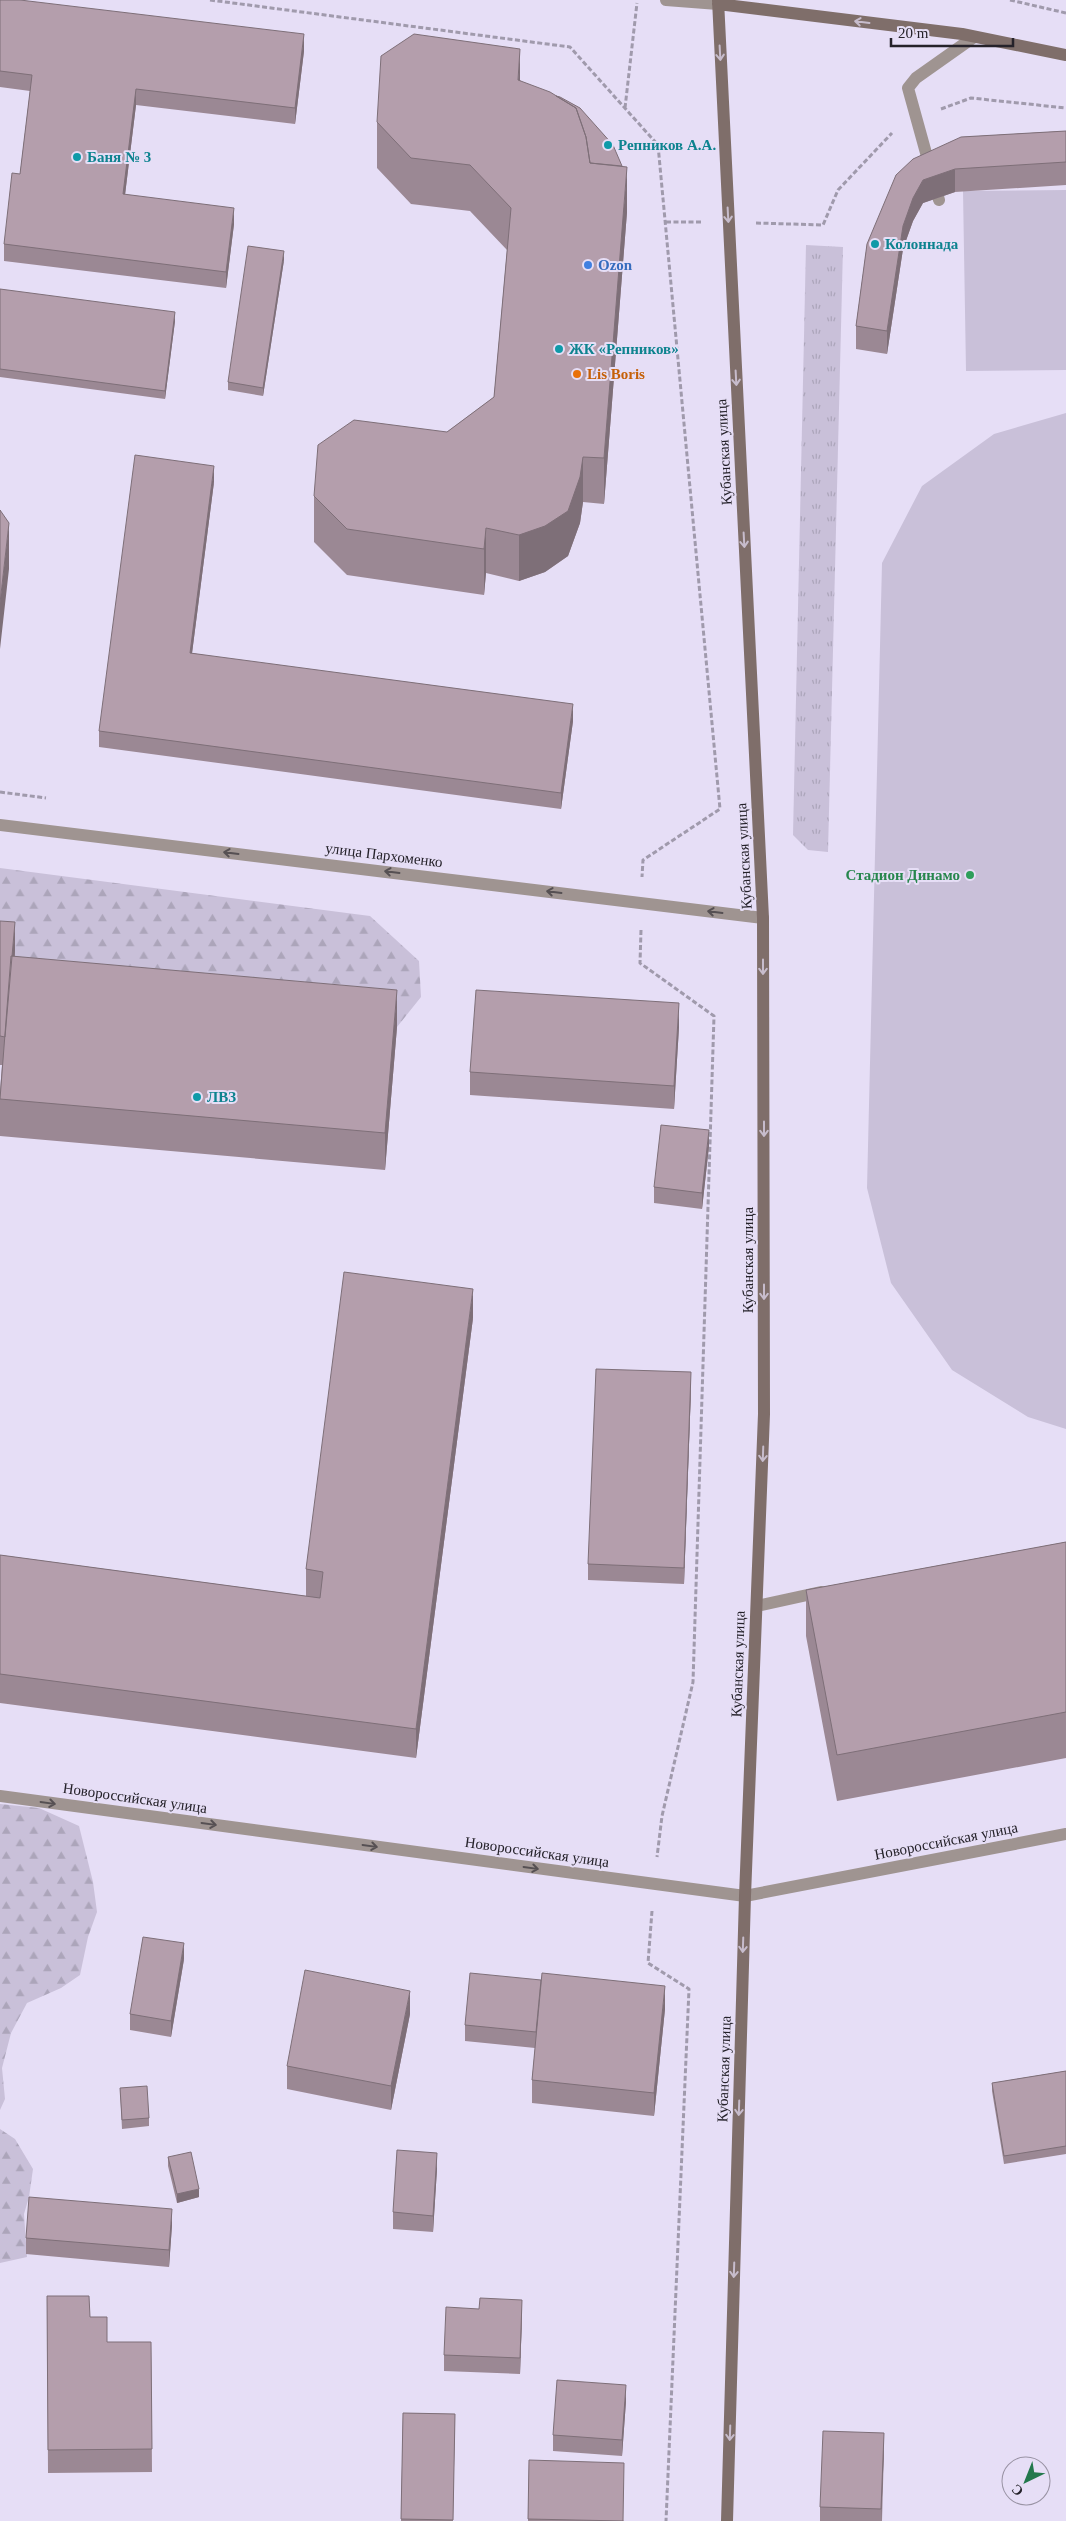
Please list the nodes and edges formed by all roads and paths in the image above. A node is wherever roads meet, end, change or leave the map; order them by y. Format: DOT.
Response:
graph roads {
  1 [pos="210,0"];
  2 [pos="637,0"];
  3 [pos="666,0"];
  4 [pos="1010,0"];
  5 [pos="718,2"];
  6 [pos="1066,13"];
  7 [pos="974,37"];
  8 [pos="1066,54"];
  9 [pos="625,108"];
  10 [pos="838,190"];
  11 [pos="939,200"];
  12 [pos="666,222"];
  13 [pos="729,222"];
  14 [pos="0,792"];
  15 [pos="46,798"];
  16 [pos="0,825"];
  17 [pos="642,903"];
  18 [pos="763,918"];
  19 [pos="834,1590"];
  20 [pos="757,1606"];
  21 [pos="0,1796"];
  22 [pos="1066,1834"];
  23 [pos="654,1884"];
  24 [pos="745,1896"];
  25 [pos="666,2521"];
  26 [pos="727,2521"];
  1 -- 9 [label="path"];
  2 -- 9 [label="path"];
  3 -- 5 [label="street"];
  4 -- 6 [label="path"];
  7 -- 5 [label="main road, one-way"];
  5 -- 13 [label="main road, Кубанская улица, one-way"];
  7 -- 8 [label="main road"];
  7 -- 11 [label="street"];
  9 -- 12 [label="path"];
  10 -- 13 [label="path"];
  12 -- 13 [label="path"];
  12 -- 17 [label="path"];
  13 -- 18 [label="main road, Кубанская улица, one-way"];
  14 -- 15 [label="path"];
  17 -- 16 [label="street, улица Пархоменко, one-way"];
  18 -- 17 [label="street, улица Пархоменко, one-way"];
  17 -- 23 [label="path"];
  18 -- 20 [label="main road, Кубанская улица, one-way"];
  19 -- 20 [label="street"];
  20 -- 24 [label="main road, Кубанская улица"];
  21 -- 23 [label="street, Новороссийская улица, one-way"];
  22 -- 24 [label="street, Новороссийская улица"];
  23 -- 24 [label="street, Новороссийская улица"];
  23 -- 25 [label="path"];
  24 -- 26 [label="main road, Кубанская улица, one-way"];
}
